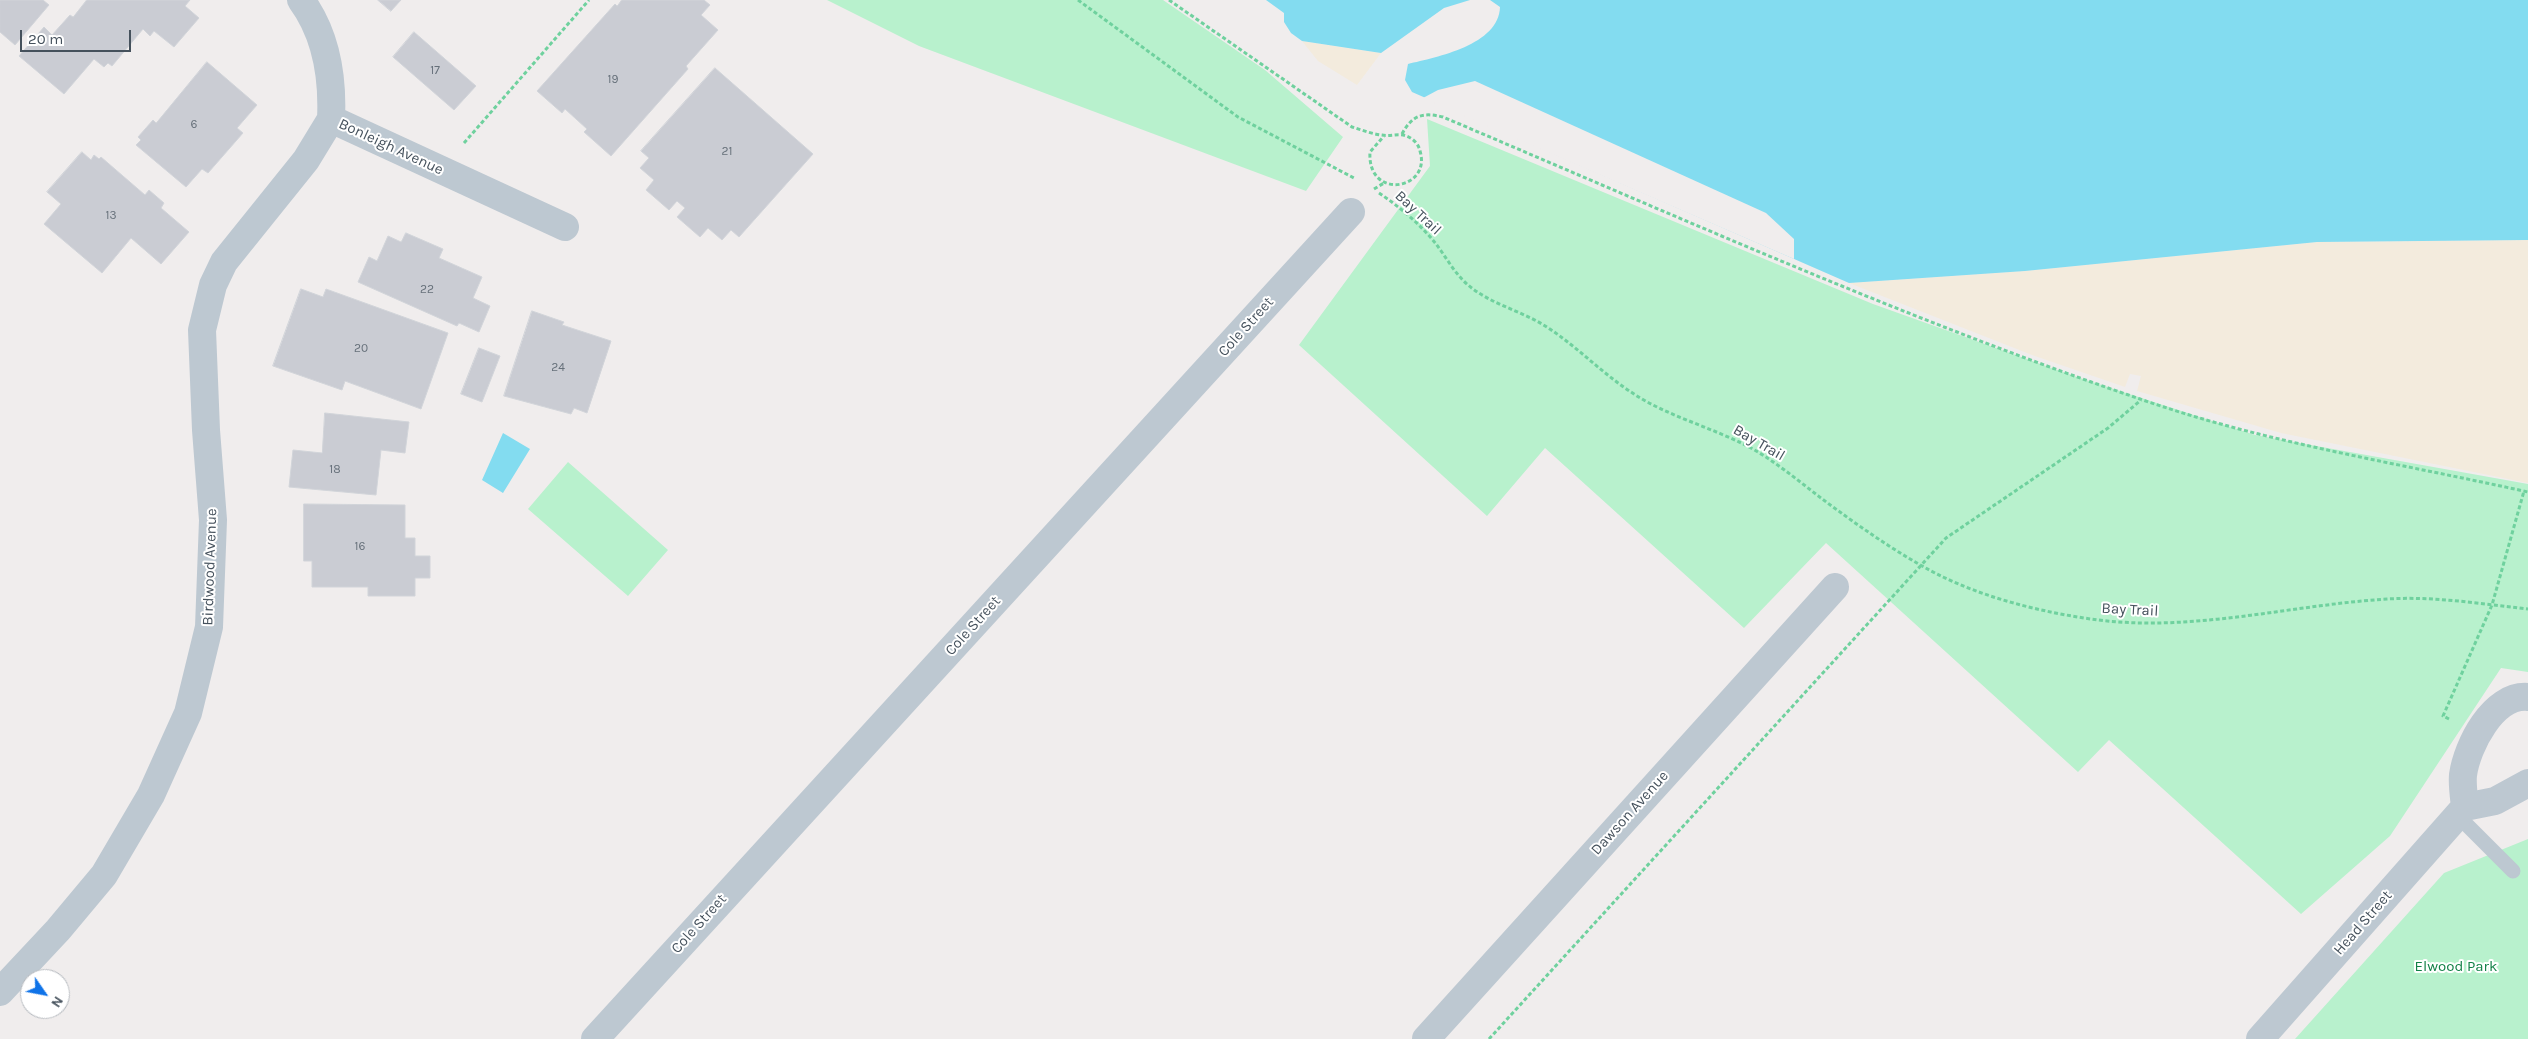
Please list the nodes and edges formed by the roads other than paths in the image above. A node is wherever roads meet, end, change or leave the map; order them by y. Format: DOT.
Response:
graph roads {
  1 [pos="301,0"];
  2 [pos="331,119"];
  3 [pos="1351,212"];
  4 [pos="565,227"];
  5 [pos="1835,587"];
  6 [pos="2528,697"];
  7 [pos="2528,783"];
  8 [pos="2461,811"];
  9 [pos="2513,871"];
  10 [pos="0,992"];
  11 [pos="595,1039"];
  12 [pos="1426,1039"];
  13 [pos="2260,1039"];
  1 -- 2 [label="street, Bonleigh Avenue"];
  2 -- 4 [label="street, Bonleigh Avenue"];
  2 -- 10 [label="street, Birdwood Avenue"];
  3 -- 11 [label="street, Cole Street"];
  5 -- 12 [label="street, Dawson Avenue"];
  6 -- 8 [label="street"];
  7 -- 8 [label="street"];
  8 -- 9 [label="lane"];
  8 -- 13 [label="street, Head Street"];
}
